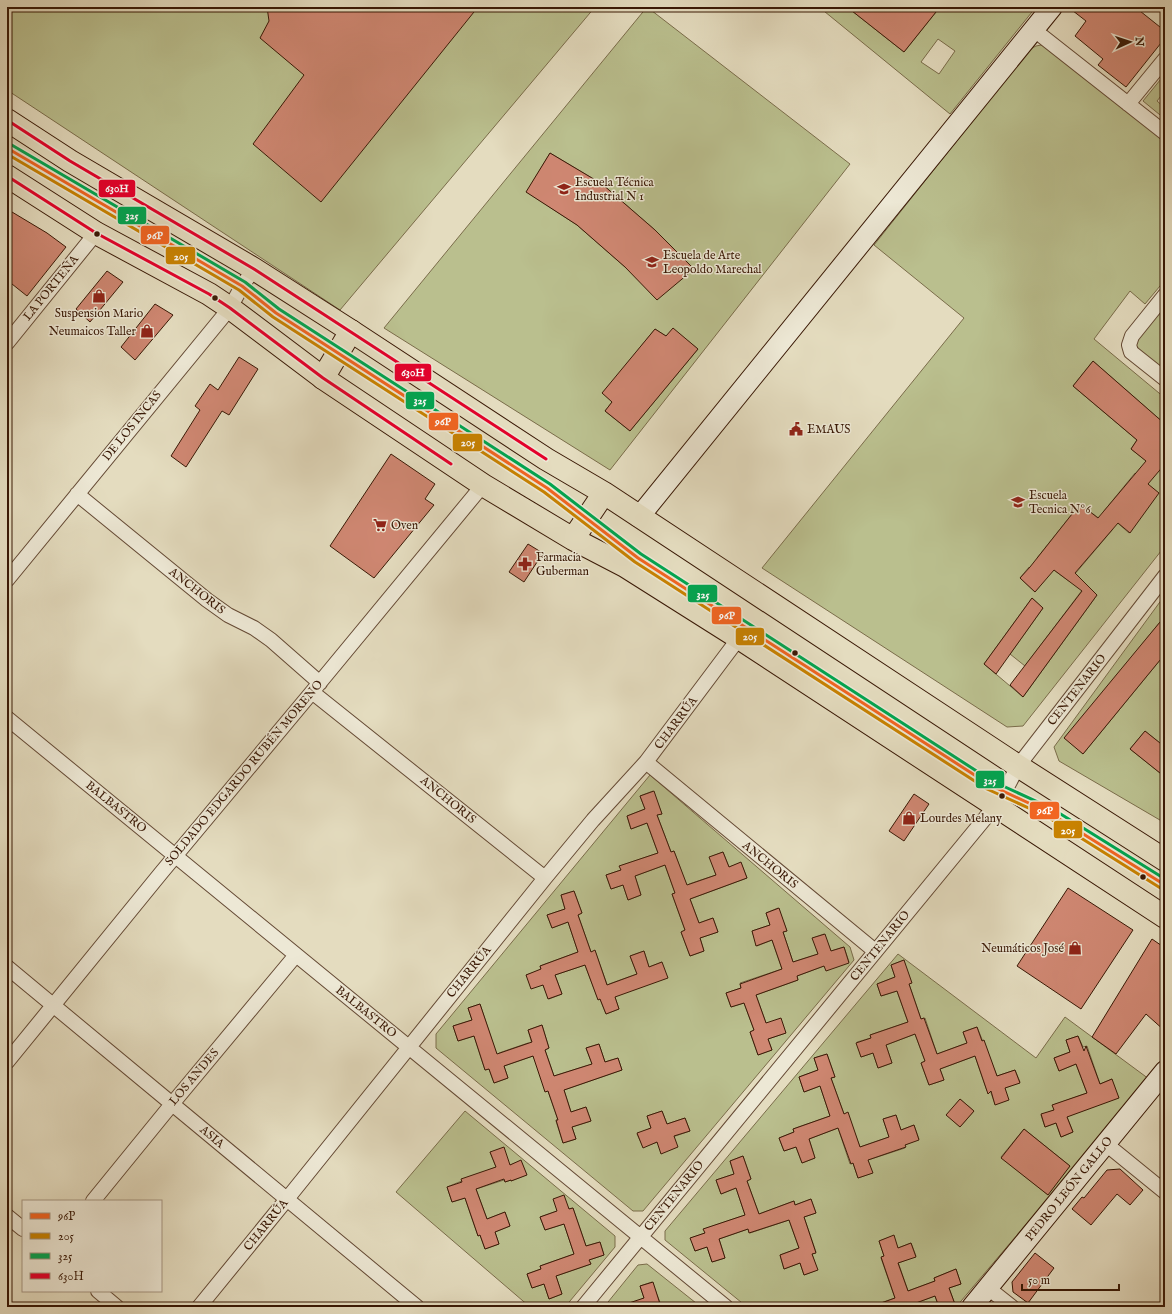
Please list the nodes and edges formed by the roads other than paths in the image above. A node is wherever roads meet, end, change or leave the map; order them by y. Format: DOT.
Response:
graph roads {
  1 [pos="1052,7"];
  2 [pos="1033,29"];
  3 [pos="1165,59"];
  4 [pos="1128,104"];
  5 [pos="7,120"];
  6 [pos="1165,133"];
  7 [pos="7,176"];
  8 [pos="96,233"];
  9 [pos="254,269"];
  10 [pos="1165,295"];
  11 [pos="230,308"];
  12 [pos="351,331"];
  13 [pos="7,343"];
  14 [pos="323,378"];
  15 [pos="1165,379"];
  16 [pos="483,485"];
  17 [pos="604,493"];
  18 [pos="77,494"];
  19 [pos="639,517"];
  20 [pos="573,539"];
  21 [pos="1165,576"];
  22 [pos="7,580"];
  23 [pos="740,638"];
  24 [pos="316,688"];
  25 [pos="7,718"];
  26 [pos="646,762"];
  27 [pos="1018,766"];
  28 [pos="995,805"];
  29 [pos="175,856"];
  30 [pos="1165,860"];
  31 [pos="545,878"];
  32 [pos="1165,918"];
  33 [pos="875,951"];
  34 [pos="296,955"];
  35 [pos="7,967"];
  36 [pos="54,1006"];
  37 [pos="409,1047"];
  38 [pos="7,1062"];
  39 [pos="1165,1071"];
  40 [pos="172,1104"];
  41 [pos="1106,1144"];
  42 [pos="1165,1192"];
  43 [pos="94,1200"];
  44 [pos="287,1200"];
  45 [pos="7,1216"];
  46 [pos="22,1228"];
  47 [pos="641,1237"];
  48 [pos="988,1288"];
  49 [pos="99,1292"];
  50 [pos="117,1307"];
  51 [pos="199,1307"];
  52 [pos="417,1307"];
  53 [pos="583,1307"];
  54 [pos="726,1307"];
  55 [pos="972,1307"];
  56 [pos="1012,1307"];
  1 -- 2 [label="street"];
  2 -- 4 [label="street"];
  2 -- 19 [label="street"];
  3 -- 4 [label="street"];
  4 -- 6 [label="street"];
  5 -- 9 [label="main road"];
  7 -- 8 [label="main road"];
  8 -- 11 [label="main road"];
  8 -- 13 [label="street, LA PORTEÑA"];
  9 -- 11 [label="street, DE LOS INCAS"];
  9 -- 12 [label="main road"];
  10 -- 15 [label="street"];
  11 -- 14 [label="main road"];
  11 -- 18 [label="street, DE LOS INCAS"];
  12 -- 14 [label="main road"];
  12 -- 17 [label="main road"];
  14 -- 16 [label="main road"];
  16 -- 20 [label="main road"];
  16 -- 24 [label="street, SOLDADO EDGARDO RUBÉN MORENO"];
  17 -- 19 [label="main road"];
  17 -- 20 [label="main road"];
  18 -- 22 [label="street, DE LOS INCAS"];
  18 -- 24 [label="street, ANCHORIS"];
  19 -- 27 [label="main road"];
  20 -- 23 [label="main road"];
  21 -- 27 [label="street, CENTENARIO"];
  23 -- 26 [label="street, CHARRÚA"];
  23 -- 28 [label="main road"];
  24 -- 29 [label="street, SOLDADO EDGARDO RUBÉN MORENO"];
  24 -- 31 [label="street, ANCHORIS"];
  25 -- 29 [label="street, BALBASTRO"];
  26 -- 31 [label="street, CHARRÚA"];
  26 -- 33 [label="street, ANCHORIS"];
  27 -- 28 [label="street, CENTENARIO"];
  27 -- 30 [label="main road"];
  28 -- 32 [label="main road"];
  28 -- 33 [label="street, CENTENARIO"];
  29 -- 34 [label="street, BALBASTRO"];
  29 -- 36 [label="street, SOLDADO EDGARDO RUBÉN MORENO"];
  31 -- 37 [label="street, CHARRÚA"];
  33 -- 47 [label="street, CENTENARIO"];
  34 -- 37 [label="street, BALBASTRO"];
  34 -- 40 [label="street, LOS ANDES"];
  35 -- 36 [label="street, ASIA"];
  36 -- 38 [label="street, SOLDADO EDGARDO RUBÉN MORENO"];
  36 -- 40 [label="street, ASIA"];
  37 -- 44 [label="street, CHARRÚA"];
  37 -- 47 [label="street, BALBASTRO"];
  39 -- 41 [label="street, PEDRO LEÓN GALLO"];
  40 -- 43 [label="street, LOS ANDES"];
  40 -- 44 [label="street, ASIA"];
  41 -- 42 [label="street"];
  41 -- 48 [label="street, PEDRO LEÓN GALLO"];
  44 -- 51 [label="street, CHARRÚA"];
  44 -- 52 [label="street, ASIA"];
  45 -- 46 [label="street"];
  47 -- 53 [label="street, CENTENARIO"];
  47 -- 54 [label="street, BALBASTRO"];
  48 -- 55 [label="street, PEDRO LEÓN GALLO"];
  48 -- 56 [label="street"];
  49 -- 50 [label="street"];
}
